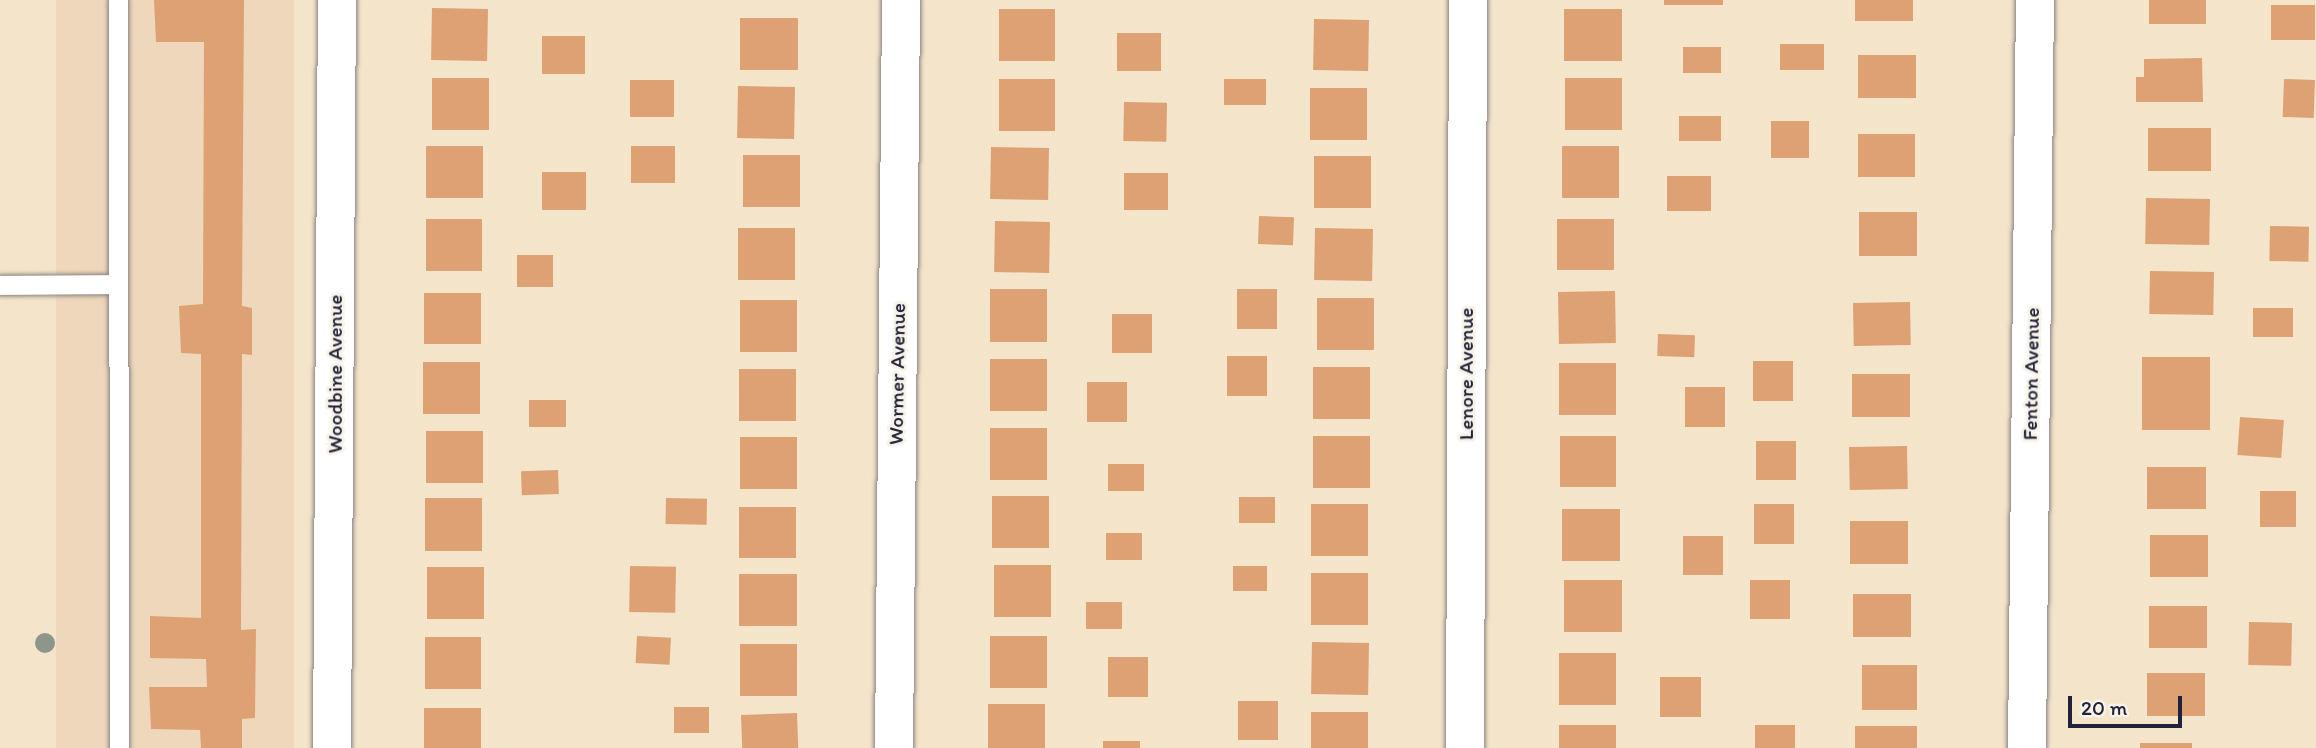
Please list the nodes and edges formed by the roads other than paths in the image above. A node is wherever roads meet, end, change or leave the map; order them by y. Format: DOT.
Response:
graph roads {
  1 [pos="118,0"];
  2 [pos="337,0"];
  3 [pos="901,0"];
  4 [pos="1468,0"];
  5 [pos="2035,0"];
  6 [pos="118,284"];
  7 [pos="0,285"];
  8 [pos="119,748"];
  9 [pos="332,748"];
  10 [pos="894,748"];
  11 [pos="1465,748"];
  12 [pos="2027,748"];
  1 -- 6 [label="lane"];
  2 -- 9 [label="street, Woodbine Avenue"];
  3 -- 10 [label="street, Wormer Avenue"];
  4 -- 11 [label="street, Lenore Avenue"];
  5 -- 12 [label="street, Fenton Avenue"];
  6 -- 7 [label="lane"];
  6 -- 8 [label="lane"];
}
